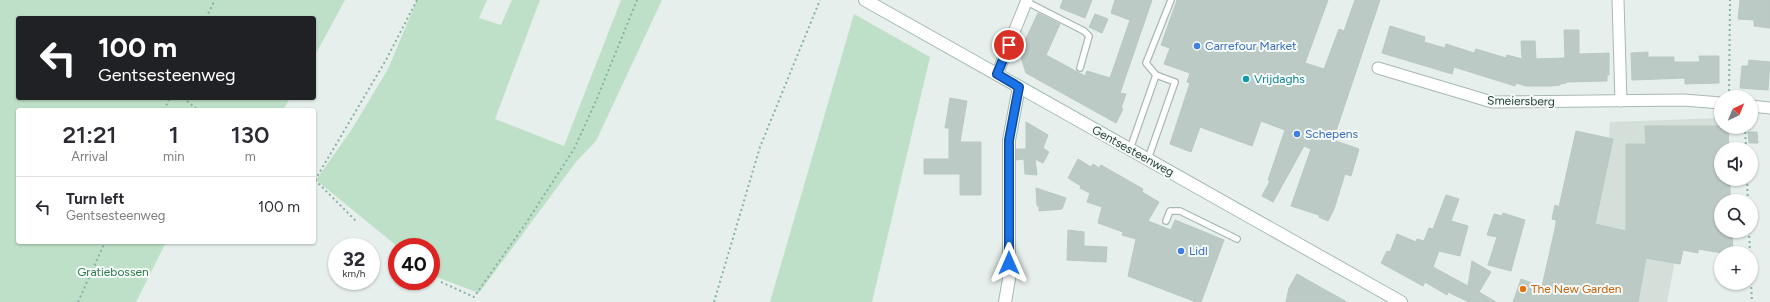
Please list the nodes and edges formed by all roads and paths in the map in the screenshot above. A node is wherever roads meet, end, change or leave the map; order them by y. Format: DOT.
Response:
graph roads {
  1 [pos="215,0"];
  2 [pos="417,0"];
  3 [pos="637,0"];
  4 [pos="820,0"];
  5 [pos="865,0"];
  6 [pos="1170,0"];
  7 [pos="1618,0"];
  8 [pos="1730,0"];
  9 [pos="1027,1"];
  10 [pos="207,16"];
  11 [pos="1080,68"];
  12 [pos="1378,68"];
  13 [pos="997,74"];
  14 [pos="1156,75"];
  15 [pos="1019,87"];
  16 [pos="1729,90"];
  17 [pos="186,100"];
  18 [pos="1621,101"];
  19 [pos="1714,102"];
  20 [pos="1758,107"];
  21 [pos="196,108"];
  22 [pos="1770,108"];
  23 [pos="1130,149"];
  24 [pos="1148,159"];
  25 [pos="316,177"];
  26 [pos="316,182"];
  27 [pos="356,221"];
  28 [pos="1166,221"];
  29 [pos="1237,239"];
  30 [pos="104,244"];
  31 [pos="440,282"];
  32 [pos="1751,290"];
  33 [pos="78,302"];
  34 [pos="714,302"];
  35 [pos="1005,302"];
  36 [pos="1400,302"];
  37 [pos="1752,302"];
  1 -- 10 [label="path"];
  2 -- 25 [label="path"];
  3 -- 31 [label="path"];
  4 -- 34 [label="path"];
  5 -- 13 [label="main road, Gentsesteenweg"];
  6 -- 14 [label="lane"];
  7 -- 18 [label="street"];
  8 -- 16 [label="path"];
  9 -- 11 [label="lane"];
  9 -- 13 [label="street"];
  12 -- 18 [label="street, Smeiersberg"];
  13 -- 15 [label="main road, Gentsesteenweg"];
  14 -- 23 [label="lane"];
  14 -- 24 [label="lane"];
  15 -- 23 [label="main road, Gentsesteenweg"];
  15 -- 35 [label="main road"];
  17 -- 21 [label="path"];
  18 -- 19 [label="street, Smeiersberg"];
  20 -- 22 [label="street"];
  23 -- 24 [label="main road, Gentsesteenweg"];
  24 -- 36 [label="main road, Gentsesteenweg"];
  26 -- 27 [label="path"];
  28 -- 29 [label="lane"];
  30 -- 33 [label="path"];
  32 -- 37 [label="path"];
}
